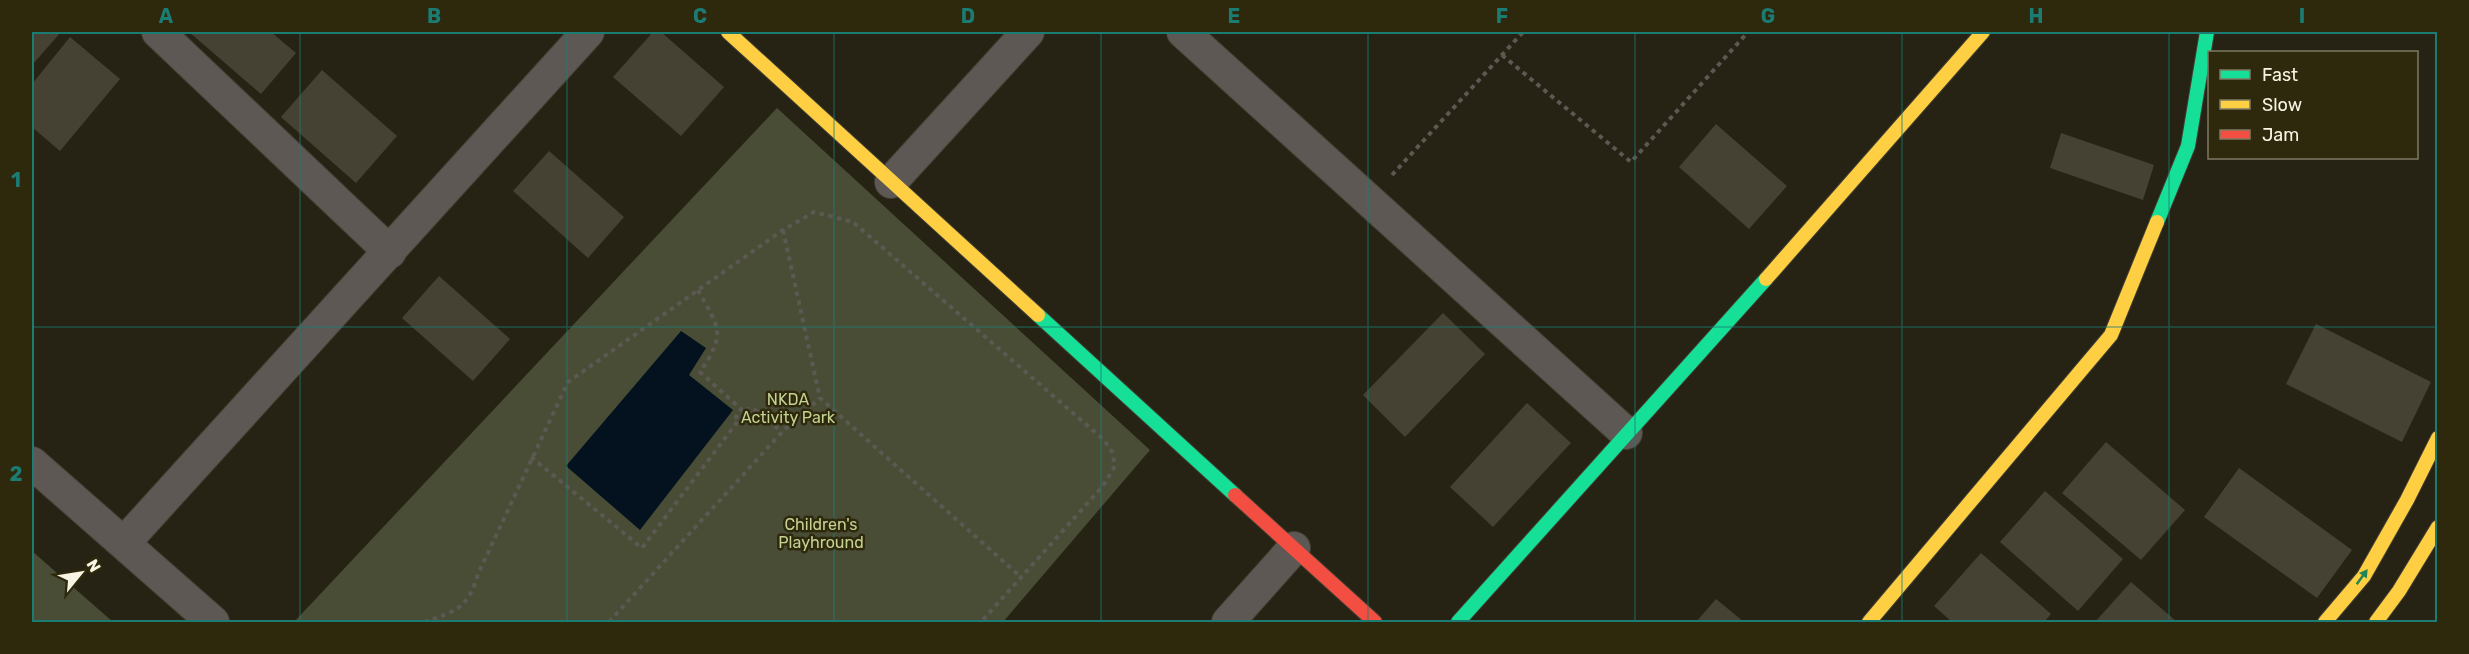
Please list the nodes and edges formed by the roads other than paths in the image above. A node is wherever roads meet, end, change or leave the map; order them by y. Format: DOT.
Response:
graph roads {
  1 [pos="158,32"];
  2 [pos="588,32"];
  3 [pos="728,32"];
  4 [pos="1028,32"];
  5 [pos="1183,32"];
  6 [pos="1983,32"];
  7 [pos="2207,32"];
  8 [pos="891,182"];
  9 [pos="390,252"];
  10 [pos="1626,433"];
  11 [pos="2438,438"];
  12 [pos="32,463"];
  13 [pos="2438,528"];
  14 [pos="124,543"];
  15 [pos="1294,548"];
  16 [pos="1881,618"];
  17 [pos="213,622"];
  18 [pos="1228,622"];
  19 [pos="1375,622"];
  20 [pos="1458,622"];
  21 [pos="2325,622"];
  22 [pos="2376,622"];
  1 -- 9 [label="street"];
  2 -- 9 [label="street"];
  3 -- 8 [label="street"];
  4 -- 8 [label="street"];
  5 -- 10 [label="street"];
  6 -- 10 [label="street"];
  7 -- 16 [label="street"];
  8 -- 15 [label="street"];
  9 -- 14 [label="street"];
  10 -- 20 [label="street"];
  21 -- 11 [label="street, one-way"];
  12 -- 14 [label="street"];
  13 -- 22 [label="street"];
  14 -- 17 [label="street"];
  15 -- 18 [label="street"];
  15 -- 19 [label="street"];
}
